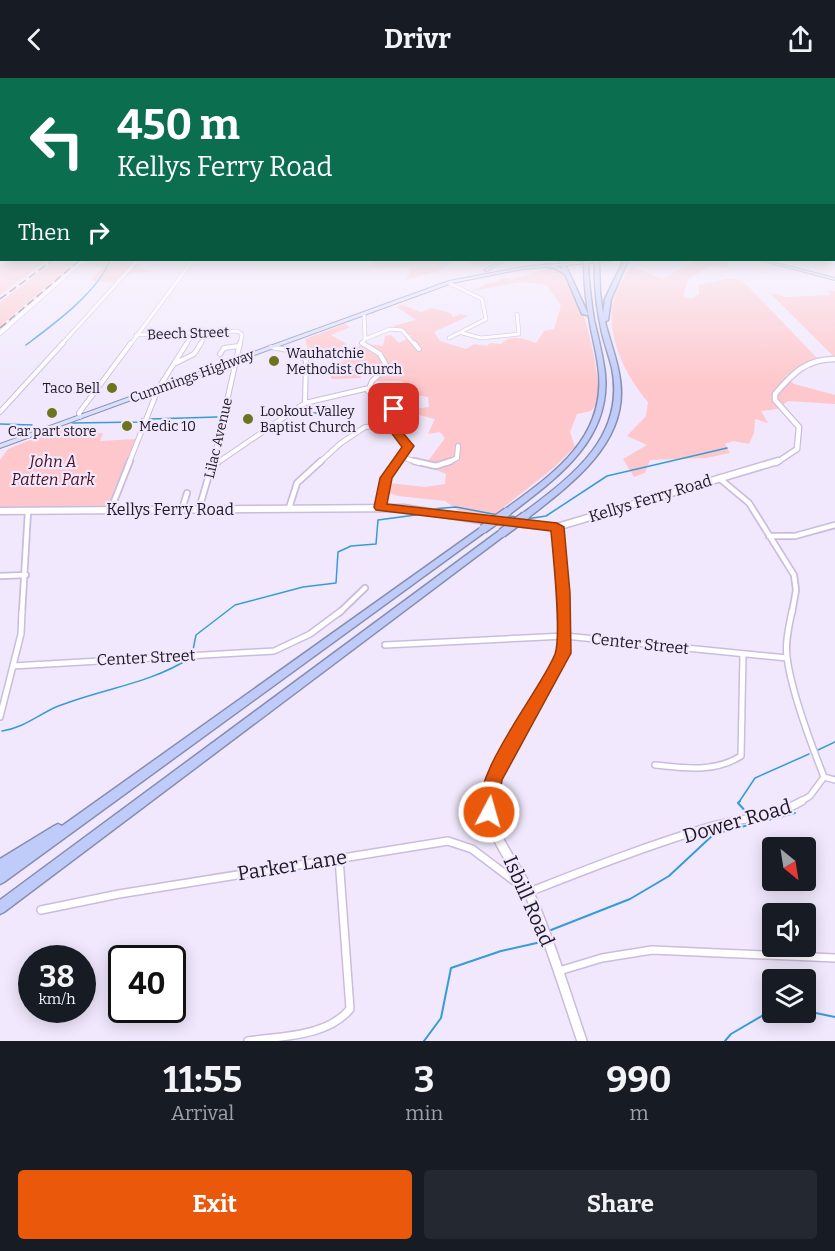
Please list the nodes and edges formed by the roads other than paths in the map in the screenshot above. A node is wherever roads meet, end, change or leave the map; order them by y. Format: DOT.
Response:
graph roads {
  1 [pos="44,295"];
  2 [pos="105,295"];
  3 [pos="166,295"];
  4 [pos="415,295"];
  5 [pos="477,295"];
  6 [pos="577,295"];
  7 [pos="586,295"];
  8 [pos="597,295"];
  9 [pos="610,295"];
  10 [pos="364,314"];
  11 [pos="517,314"];
  12 [pos="604,329"];
  13 [pos="241,332"];
  14 [pos="593,332"];
  15 [pos="0,333"];
  16 [pos="193,333"];
  17 [pos="461,333"];
  18 [pos="136,335"];
  19 [pos="449,338"];
  20 [pos="365,339"];
  21 [pos="203,340"];
  22 [pos="239,346"];
  23 [pos="272,347"];
  24 [pos="419,350"];
  25 [pos="220,354"];
  26 [pos="835,359"];
  27 [pos="236,360"];
  28 [pos="174,364"];
  29 [pos="369,388"];
  30 [pos="158,389"];
  31 [pos="305,403"];
  32 [pos="2,406"];
  33 [pos="0,412"];
  34 [pos="80,417"];
  35 [pos="392,424"];
  36 [pos="0,446"];
  37 [pos="458,446"];
  38 [pos="402,457"];
  39 [pos="212,466"];
  40 [pos="718,477"];
  41 [pos="187,493"];
  42 [pos="381,507"];
  43 [pos="289,508"];
  44 [pos="111,509"];
  45 [pos="182,509"];
  46 [pos="199,509"];
  47 [pos="0,511"];
  48 [pos="28,511"];
  49 [pos="835,525"];
  50 [pos="557,527"];
  51 [pos="769,536"];
  52 [pos="26,575"];
  53 [pos="0,576"];
  54 [pos="365,588"];
  55 [pos="565,636"];
  56 [pos="385,645"];
  57 [pos="743,654"];
  58 [pos="787,658"];
  59 [pos="13,666"];
  60 [pos="0,717"];
  61 [pos="655,765"];
  62 [pos="824,777"];
  63 [pos="835,780"];
  64 [pos="125,788"];
  65 [pos="339,858"];
  66 [pos="0,866"];
  67 [pos="0,878"];
  68 [pos="529,892"];
  69 [pos="0,908"];
  70 [pos="41,910"];
  71 [pos="835,958"];
  72 [pos="559,970"];
  73 [pos="248,1041"];
  74 [pos="582,1041"];
  1 -- 15 [label="street"];
  2 -- 32 [label="street"];
  3 -- 18 [label="street"];
  4 -- 10 [label="main road, Cummings Highway"];
  5 -- 17 [label="street"];
  6 -- 14 [label="highway"];
  7 -- 14 [label="highway"];
  8 -- 12 [label="highway"];
  9 -- 12 [label="highway"];
  10 -- 20 [label="street"];
  10 -- 23 [label="main road, Cummings Highway"];
  11 -- 17 [label="street"];
  12 -- 69 [label="highway, bridge"];
  13 -- 16 [label="street, Beech Street"];
  13 -- 22 [label="street, Lilac Avenue"];
  14 -- 64 [label="highway, bridge"];
  16 -- 18 [label="street, Beech Street"];
  16 -- 28 [label="street"];
  17 -- 19 [label="street"];
  18 -- 34 [label="street"];
  20 -- 24 [label="street"];
  20 -- 29 [label="street"];
  21 -- 28 [label="street"];
  22 -- 25 [label="street"];
  22 -- 27 [label="street, Lilac Avenue"];
  23 -- 27 [label="main road, Cummings Highway"];
  23 -- 31 [label="street"];
  26 -- 40 [label="street, Kellys Ferry Road"];
  27 -- 30 [label="main road, Cummings Highway"];
  27 -- 39 [label="street, Lilac Avenue"];
  28 -- 30 [label="street"];
  29 -- 31 [label="street"];
  29 -- 35 [label="street"];
  30 -- 34 [label="main road, Cummings Highway"];
  30 -- 44 [label="street"];
  31 -- 39 [label="street"];
  32 -- 33 [label="street"];
  34 -- 36 [label="main road, Cummings Highway"];
  35 -- 38 [label="street"];
  35 -- 43 [label="street"];
  37 -- 38 [label="street"];
  38 -- 42 [label="street"];
  39 -- 46 [label="street, Lilac Avenue"];
  40 -- 50 [label="street, Kellys Ferry Road"];
  40 -- 51 [label="street"];
  41 -- 45 [label="street"];
  42 -- 43 [label="street, Kellys Ferry Road"];
  42 -- 50 [label="street, Kellys Ferry Road"];
  43 -- 46 [label="street, Kellys Ferry Road"];
  44 -- 45 [label="street, Kellys Ferry Road"];
  44 -- 48 [label="street, Kellys Ferry Road"];
  45 -- 46 [label="street, Kellys Ferry Road"];
  47 -- 48 [label="street, Kellys Ferry Road"];
  48 -- 52 [label="street"];
  49 -- 51 [label="street"];
  50 -- 55 [label="street, Isbill Road"];
  51 -- 58 [label="street"];
  52 -- 53 [label="street"];
  52 -- 59 [label="street"];
  54 -- 59 [label="street, Center Street"];
  55 -- 56 [label="street, Center Street"];
  55 -- 57 [label="street, Center Street"];
  55 -- 68 [label="street, Isbill Road"];
  57 -- 58 [label="street, Center Street"];
  57 -- 61 [label="street"];
  58 -- 62 [label="street"];
  59 -- 60 [label="street"];
  62 -- 63 [label="street"];
  62 -- 68 [label="street, Dower Road"];
  64 -- 66 [label="highway"];
  64 -- 67 [label="highway"];
  65 -- 68 [label="street, Parker Lane"];
  65 -- 70 [label="street, Parker Lane"];
  65 -- 73 [label="street"];
  68 -- 72 [label="street, Isbill Road"];
  71 -- 72 [label="street"];
  72 -- 74 [label="street, Isbill Road"];
}
